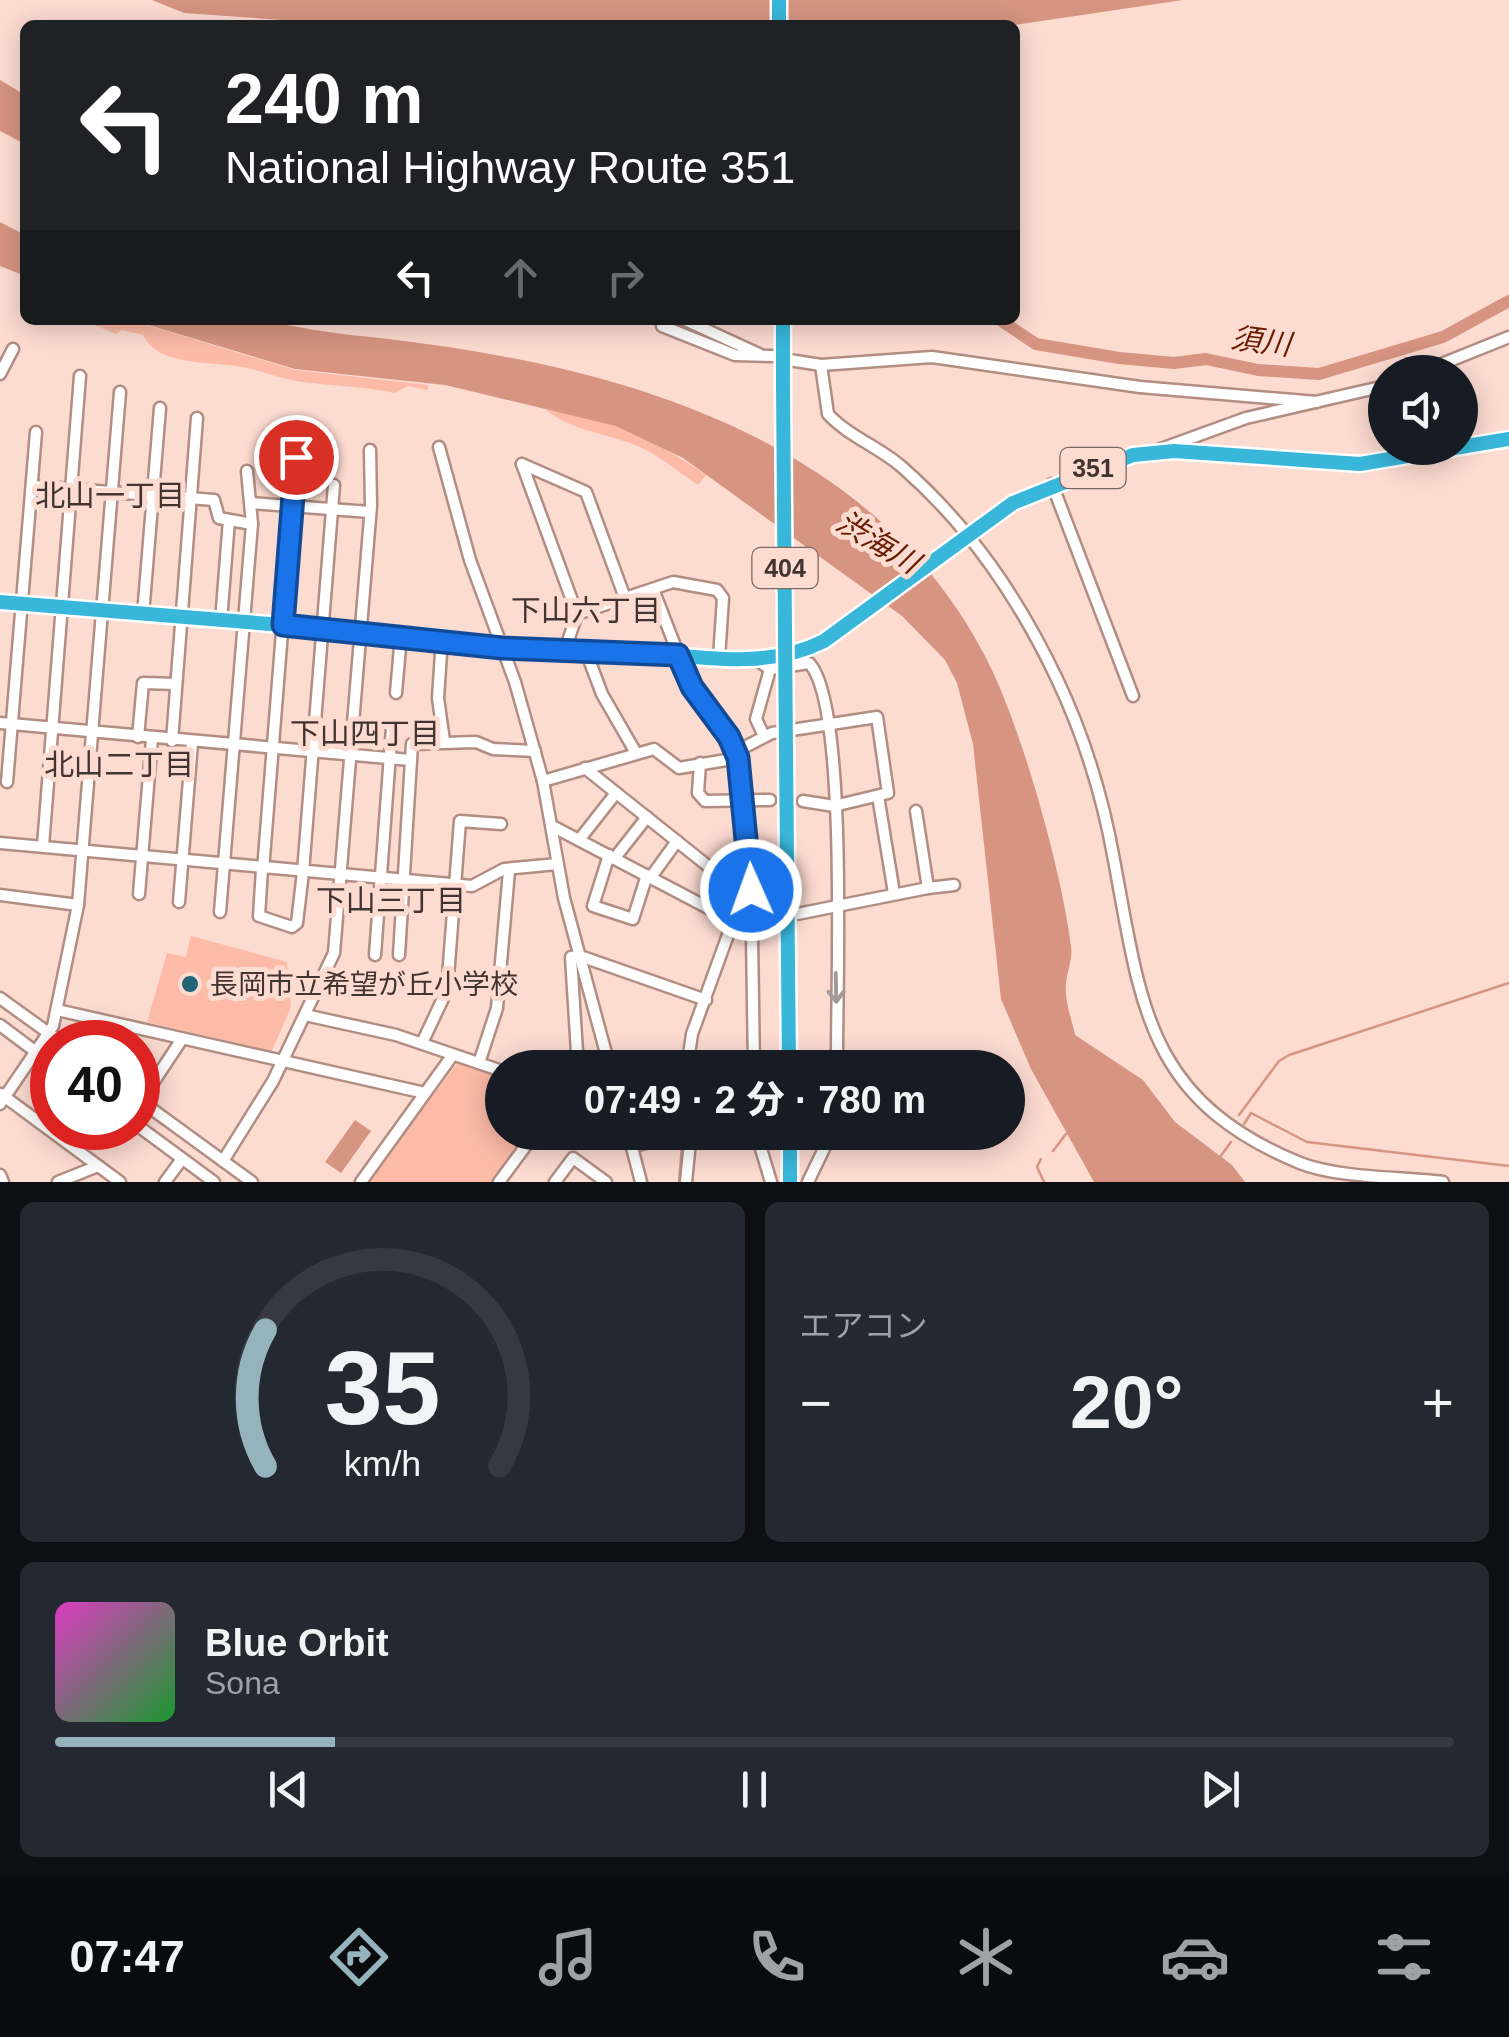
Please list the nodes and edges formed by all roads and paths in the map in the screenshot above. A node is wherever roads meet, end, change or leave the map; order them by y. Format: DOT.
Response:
graph roads {
  1 [pos="695,325"];
  2 [pos="782,325"];
  3 [pos="662,326"];
  4 [pos="1509,337"];
  5 [pos="13,349"];
  6 [pos="1464,355"];
  7 [pos="789,360"];
  8 [pos="821,365"];
  9 [pos="0,374"];
  10 [pos="80,376"];
  11 [pos="1368,390"];
  12 [pos="120,392"];
  13 [pos="1317,402"];
  14 [pos="160,408"];
  15 [pos="197,418"];
  16 [pos="36,432"];
  17 [pos="1509,440"];
  18 [pos="440,448"];
  19 [pos="370,450"];
  20 [pos="1158,450"];
  21 [pos="296,457"];
  22 [pos="247,471"];
  23 [pos="1052,484"];
  24 [pos="32,486"];
  25 [pos="334,486"];
  26 [pos="72,488"];
  27 [pos="112,492"];
  28 [pos="153,494"];
  29 [pos="192,498"];
  30 [pos="250,502"];
  31 [pos="292,507"];
  32 [pos="331,510"];
  33 [pos="370,512"];
  34 [pos="229,520"];
  35 [pos="252,524"];
  36 [pos="967,535"];
  37 [pos="653,589"];
  38 [pos="624,598"];
  39 [pos="0,602"];
  40 [pos="24,604"];
  41 [pos="62,608"];
  42 [pos="102,611"];
  43 [pos="143,614"];
  44 [pos="576,614"];
  45 [pos="183,617"];
  46 [pos="221,620"];
  47 [pos="243,622"];
  48 [pos="283,625"];
  49 [pos="322,630"];
  50 [pos="361,632"];
  51 [pos="401,636"];
  52 [pos="442,638"];
  53 [pos="502,648"];
  54 [pos="585,648"];
  55 [pos="566,650"];
  56 [pos="678,655"];
  57 [pos="719,658"];
  58 [pos="764,664"];
  59 [pos="176,684"];
  60 [pos="396,694"];
  61 [pos="1133,696"];
  62 [pos="830,722"];
  63 [pos="6,723"];
  64 [pos="52,727"];
  65 [pos="392,728"];
  66 [pos="92,730"];
  67 [pos="138,736"];
  68 [pos="764,736"];
  69 [pos="152,739"];
  70 [pos="444,740"];
  71 [pos="172,742"];
  72 [pos="192,743"];
  73 [pos="233,746"];
  74 [pos="273,750"];
  75 [pos="535,751"];
  76 [pos="312,753"];
  77 [pos="636,753"];
  78 [pos="737,755"];
  79 [pos="350,757"];
  80 [pos="390,759"];
  81 [pos="410,760"];
  82 [pos="700,762"];
  83 [pos="585,768"];
  84 [pos="543,780"];
  85 [pos="7,782"];
  86 [pos="616,793"];
  87 [pos="878,796"];
  88 [pos="744,798"];
  89 [pos="770,800"];
  90 [pos="804,801"];
  91 [pos="834,806"];
  92 [pos="916,812"];
  93 [pos="646,817"];
  94 [pos="500,824"];
  95 [pos="552,826"];
  96 [pos="579,840"];
  97 [pos="677,841"];
  98 [pos="0,843"];
  99 [pos="43,846"];
  100 [pos="82,850"];
  101 [pos="611,857"];
  102 [pos="143,858"];
  103 [pos="182,862"];
  104 [pos="556,864"];
  105 [pos="222,865"];
  106 [pos="263,870"];
  107 [pos="509,871"];
  108 [pos="303,872"];
  109 [pos="341,875"];
  110 [pos="649,876"];
  111 [pos="381,878"];
  112 [pos="403,880"];
  113 [pos="454,884"];
  114 [pos="954,886"];
  115 [pos="928,888"];
  116 [pos="139,894"];
  117 [pos="894,894"];
  118 [pos="0,895"];
  119 [pos="179,902"];
  120 [pos="78,906"];
  121 [pos="838,908"];
  122 [pos="220,912"];
  123 [pos="797,914"];
  124 [pos="780,916"];
  125 [pos="750,918"];
  126 [pos="729,919"];
  127 [pos="375,954"];
  128 [pos="400,955"];
  129 [pos="580,956"];
  130 [pos="0,998"];
  131 [pos="706,1000"];
  132 [pos="56,1010"];
  133 [pos="306,1015"];
  134 [pos="31,1020"];
  135 [pos="54,1020"];
  136 [pos="0,1025"];
  137 [pos="182,1039"];
  138 [pos="422,1043"];
  139 [pos="30,1047"];
  140 [pos="577,1050"];
  141 [pos="605,1050"];
  142 [pos="690,1050"];
  143 [pos="754,1050"];
  144 [pos="789,1050"];
  145 [pos="837,1050"];
  146 [pos="452,1056"];
  147 [pos="282,1062"];
  148 [pos="30,1063"];
  149 [pos="479,1063"];
  150 [pos="485,1065"];
  151 [pos="160,1070"];
  152 [pos="425,1093"];
  153 [pos="2,1098"];
  154 [pos="160,1115"];
  155 [pos="160,1142"];
  156 [pos="523,1150"];
  157 [pos="633,1150"];
  158 [pos="689,1150"];
  159 [pos="761,1150"];
  160 [pos="790,1150"];
  161 [pos="823,1150"];
  162 [pos="182,1159"];
  163 [pos="223,1161"];
  164 [pos="98,1166"];
  165 [pos="603,1181"];
  166 [pos="58,1182"];
  167 [pos="120,1182"];
  168 [pos="165,1182"];
  169 [pos="214,1182"];
  170 [pos="252,1182"];
  171 [pos="361,1182"];
  172 [pos="499,1182"];
  173 [pos="554,1182"];
  174 [pos="642,1182"];
  175 [pos="686,1182"];
  176 [pos="771,1182"];
  177 [pos="790,1182"];
  178 [pos="808,1182"];
  179 [pos="1443,1182"];
  1 -- 3 [label="street"];
  2 -- 144 [label="highway, 404, bridge"];
  4 -- 6 [label="street"];
  5 -- 9 [label="street"];
  7 -- 8 [label="street"];
  8 -- 13 [label="street"];
  8 -- 36 [label="street"];
  10 -- 26 [label="street"];
  11 -- 13 [label="street"];
  12 -- 27 [label="street"];
  13 -- 20 [label="street"];
  14 -- 28 [label="street"];
  15 -- 29 [label="street"];
  16 -- 24 [label="street"];
  17 -- 20 [label="highway, 351"];
  18 -- 53 [label="street"];
  19 -- 33 [label="street"];
  20 -- 23 [label="highway, 351"];
  21 -- 31 [label="street"];
  22 -- 30 [label="street"];
  23 -- 36 [label="highway, 351"];
  23 -- 61 [label="street"];
  24 -- 26 [label="street"];
  24 -- 40 [label="street"];
  25 -- 32 [label="street"];
  26 -- 27 [label="street"];
  26 -- 41 [label="street"];
  27 -- 28 [label="street"];
  27 -- 42 [label="street"];
  28 -- 29 [label="street"];
  28 -- 43 [label="street"];
  29 -- 34 [label="street"];
  29 -- 45 [label="street"];
  30 -- 31 [label="street"];
  30 -- 35 [label="street"];
  31 -- 32 [label="street"];
  31 -- 48 [label="street"];
  32 -- 33 [label="street"];
  32 -- 49 [label="street"];
  33 -- 50 [label="street"];
  34 -- 35 [label="street"];
  34 -- 46 [label="street"];
  35 -- 47 [label="street"];
  36 -- 58 [label="highway, 351"];
  36 -- 179 [label="street"];
  37 -- 38 [label="street"];
  37 -- 56 [label="street"];
  37 -- 57 [label="street"];
  38 -- 44 [label="street"];
  38 -- 44 [label="street"];
  39 -- 40 [label="highway, 351"];
  40 -- 41 [label="highway, 351"];
  40 -- 63 [label="street"];
  41 -- 42 [label="highway, 351"];
  41 -- 64 [label="street"];
  42 -- 43 [label="highway, 351"];
  42 -- 66 [label="street"];
  43 -- 45 [label="highway, 351"];
  44 -- 55 [label="street"];
  45 -- 46 [label="highway, 351"];
  45 -- 59 [label="street"];
  46 -- 47 [label="highway, 351"];
  47 -- 48 [label="highway, 351"];
  47 -- 73 [label="street"];
  48 -- 49 [label="highway, 351"];
  48 -- 74 [label="street"];
  49 -- 50 [label="highway, 351"];
  49 -- 76 [label="street"];
  50 -- 51 [label="highway, 351"];
  50 -- 79 [label="street"];
  51 -- 52 [label="highway, 351"];
  51 -- 60 [label="street"];
  52 -- 53 [label="highway, 351"];
  52 -- 70 [label="street"];
  53 -- 55 [label="highway, 351"];
  53 -- 75 [label="street"];
  54 -- 55 [label="highway, 351"];
  54 -- 56 [label="highway, 351"];
  54 -- 77 [label="street"];
  56 -- 57 [label="highway, 351"];
  56 -- 78 [label="street"];
  57 -- 58 [label="highway, 351"];
  58 -- 62 [label="street"];
  58 -- 68 [label="street"];
  59 -- 67 [label="street"];
  59 -- 71 [label="street"];
  62 -- 68 [label="street"];
  62 -- 87 [label="street"];
  62 -- 91 [label="street"];
  63 -- 64 [label="street"];
  63 -- 85 [label="street"];
  64 -- 66 [label="street"];
  64 -- 99 [label="street"];
  65 -- 80 [label="street"];
  66 -- 67 [label="street"];
  66 -- 100 [label="street"];
  67 -- 69 [label="street"];
  68 -- 78 [label="street"];
  69 -- 71 [label="street"];
  69 -- 102 [label="street"];
  70 -- 75 [label="street"];
  70 -- 81 [label="street"];
  71 -- 72 [label="street"];
  72 -- 73 [label="street"];
  72 -- 103 [label="street"];
  73 -- 74 [label="street"];
  73 -- 105 [label="street"];
  74 -- 76 [label="street"];
  74 -- 106 [label="street"];
  75 -- 84 [label="street"];
  76 -- 79 [label="street"];
  76 -- 108 [label="street"];
  77 -- 82 [label="street"];
  77 -- 83 [label="street"];
  78 -- 82 [label="street"];
  78 -- 88 [label="street"];
  79 -- 80 [label="street"];
  79 -- 109 [label="street"];
  80 -- 81 [label="street"];
  80 -- 111 [label="street"];
  81 -- 112 [label="street"];
  82 -- 88 [label="street"];
  83 -- 84 [label="street"];
  83 -- 86 [label="street"];
  84 -- 95 [label="street"];
  86 -- 93 [label="street"];
  86 -- 96 [label="street"];
  87 -- 91 [label="street"];
  87 -- 117 [label="street"];
  88 -- 89 [label="street"];
  88 -- 125 [label="street"];
  90 -- 91 [label="street"];
  91 -- 121 [label="street"];
  92 -- 115 [label="street"];
  93 -- 97 [label="street"];
  93 -- 101 [label="street"];
  94 -- 113 [label="street"];
  95 -- 96 [label="street"];
  95 -- 104 [label="street"];
  96 -- 101 [label="street"];
  97 -- 110 [label="street"];
  97 -- 126 [label="street"];
  98 -- 99 [label="street"];
  99 -- 100 [label="street"];
  100 -- 102 [label="street"];
  100 -- 120 [label="street"];
  101 -- 110 [label="street"];
  101 -- 110 [label="street"];
  102 -- 103 [label="street"];
  102 -- 116 [label="street"];
  103 -- 105 [label="street"];
  103 -- 119 [label="street"];
  104 -- 107 [label="street"];
  104 -- 129 [label="street"];
  105 -- 106 [label="street"];
  105 -- 122 [label="street"];
  106 -- 108 [label="street"];
  106 -- 108 [label="street"];
  107 -- 113 [label="street"];
  107 -- 149 [label="street"];
  108 -- 109 [label="street"];
  109 -- 111 [label="street"];
  109 -- 133 [label="street"];
  110 -- 126 [label="street"];
  111 -- 112 [label="street"];
  111 -- 127 [label="street"];
  112 -- 113 [label="street"];
  112 -- 128 [label="street"];
  113 -- 138 [label="street"];
  114 -- 115 [label="street"];
  115 -- 117 [label="street"];
  117 -- 121 [label="street"];
  118 -- 120 [label="street"];
  120 -- 132 [label="street"];
  121 -- 123 [label="street"];
  121 -- 145 [label="street, one-way"];
  124 -- 125 [label="street"];
  125 -- 126 [label="street"];
  125 -- 143 [label="street"];
  126 -- 131 [label="street"];
  129 -- 131 [label="street"];
  129 -- 140 [label="street"];
  129 -- 141 [label="street"];
  130 -- 134 [label="street"];
  131 -- 142 [label="street"];
  132 -- 135 [label="street"];
  132 -- 137 [label="street"];
  133 -- 138 [label="street"];
  133 -- 147 [label="street"];
  136 -- 139 [label="street"];
  137 -- 147 [label="street"];
  137 -- 151 [label="street"];
  138 -- 146 [label="street"];
  146 -- 149 [label="street"];
  146 -- 152 [label="street"];
  147 -- 152 [label="street"];
  147 -- 163 [label="street"];
  148 -- 153 [label="street"];
  149 -- 150 [label="street"];
  152 -- 171 [label="street"];
  153 -- 164 [label="street"];
  154 -- 163 [label="street"];
  155 -- 162 [label="street"];
  156 -- 172 [label="street"];
  157 -- 174 [label="street"];
  158 -- 175 [label="street"];
  159 -- 176 [label="street"];
  160 -- 177 [label="highway"];
  161 -- 178 [label="street"];
  162 -- 168 [label="street"];
  162 -- 169 [label="street"];
  163 -- 170 [label="street"];
  164 -- 166 [label="street"];
  164 -- 167 [label="street"];
  165 -- 173 [label="street"];
}
